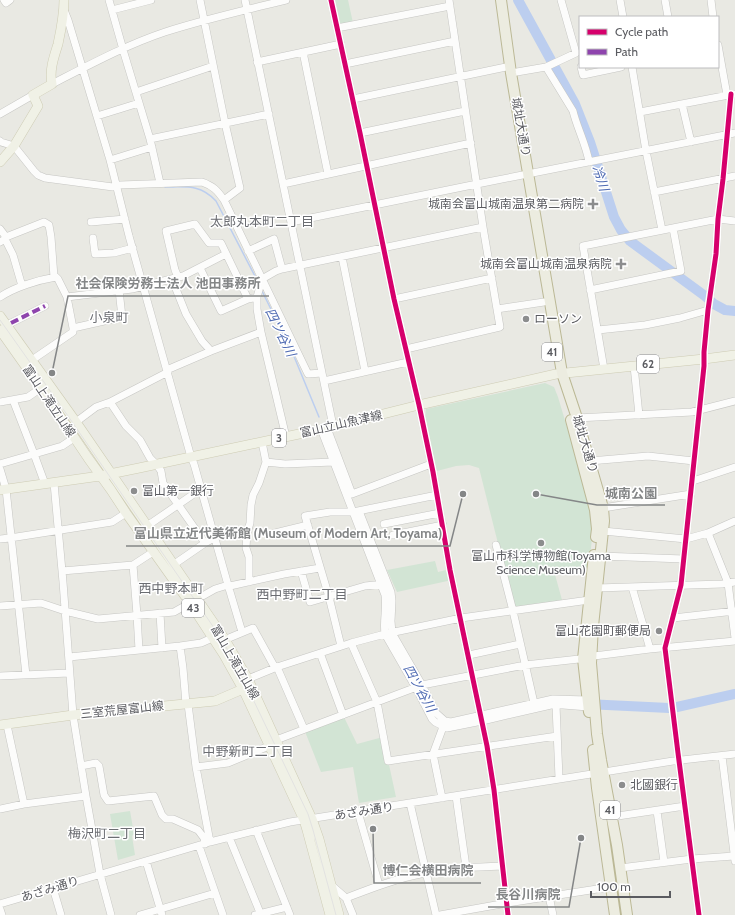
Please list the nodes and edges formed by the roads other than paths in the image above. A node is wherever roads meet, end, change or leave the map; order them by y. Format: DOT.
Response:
graph roads {
  1 [pos="4,0"];
  2 [pos="10,0"];
  3 [pos="64,0"];
  4 [pos="109,0"];
  5 [pos="151,0"];
  6 [pos="200,0"];
  7 [pos="245,0"];
  8 [pos="286,0"];
  9 [pos="331,0"];
  10 [pos="494,0"];
  11 [pos="501,0"];
  12 [pos="561,0"];
  13 [pos="620,0"];
  14 [pos="665,0"];
  15 [pos="711,0"];
  16 [pos="449,3"];
  17 [pos="64,10"];
  18 [pos="112,10"];
  19 [pos="247,10"];
  20 [pos="623,16"];
  21 [pos="668,16"];
  22 [pos="713,16"];
  23 [pos="204,20"];
  24 [pos="337,28"];
  25 [pos="455,41"];
  26 [pos="341,44"];
  27 [pos="122,48"];
  28 [pos="303,52"];
  29 [pos="719,52"];
  30 [pos="576,53"];
  31 [pos="258,62"];
  32 [pos="579,63"];
  33 [pos="345,64"];
  34 [pos="214,66"];
  35 [pos="546,67"];
  36 [pos="82,68"];
  37 [pos="581,68"];
  38 [pos="616,68"];
  39 [pos="632,68"];
  40 [pos="508,70"];
  41 [pos="460,77"];
  42 [pos="52,84"];
  43 [pos="136,92"];
  44 [pos="731,94"];
  45 [pos="33,95"];
  46 [pos="353,99"];
  47 [pos="139,103"];
  48 [pos="682,104"];
  49 [pos="465,111"];
  50 [pos="640,112"];
  51 [pos="0,114"];
  52 [pos="269,114"];
  53 [pos="97,116"];
  54 [pos="225,123"];
  55 [pos="360,133"];
  56 [pos="731,134"];
  57 [pos="150,139"];
  58 [pos="0,141"];
  59 [pos="691,142"];
  60 [pos="471,143"];
  61 [pos="14,146"];
  62 [pos="152,147"];
  63 [pos="646,151"];
  64 [pos="110,160"];
  65 [pos="594,161"];
  66 [pos="0,162"];
  67 [pos="366,166"];
  68 [pos="328,174"];
  69 [pos="525,174"];
  70 [pos="735,176"];
  71 [pos="723,179"];
  72 [pos="160,183"];
  73 [pos="283,184"];
  74 [pos="477,184"];
  75 [pos="116,186"];
  76 [pos="654,192"];
  77 [pos="224,200"];
  78 [pos="374,204"];
  79 [pos="125,219"];
  80 [pos="718,219"];
  81 [pos="735,221"];
  82 [pos="91,222"];
  83 [pos="291,222"];
  84 [pos="484,228"];
  85 [pos="673,228"];
  86 [pos="0,229"];
  87 [pos="662,230"];
  88 [pos="92,238"];
  89 [pos="3,239"];
  90 [pos="133,248"];
  91 [pos="384,249"];
  92 [pos="248,250"];
  93 [pos="226,254"];
  94 [pos="342,257"];
  95 [pos="300,266"];
  96 [pos="200,268"];
  97 [pos="282,269"];
  98 [pos="54,277"];
  99 [pos="175,278"];
  100 [pos="262,278"];
  101 [pos="492,278"];
  102 [pos="22,286"];
  103 [pos="143,286"];
  104 [pos="119,290"];
  105 [pos="590,290"];
  106 [pos="0,297"];
  107 [pos="67,297"];
  108 [pos="257,297"];
  109 [pos="248,298"];
  110 [pos="394,299"];
  111 [pos="544,302"];
  112 [pos="45,306"];
  113 [pos="497,309"];
  114 [pos="708,310"];
  115 [pos="0,316"];
  116 [pos="11,323"];
  117 [pos="73,328"];
  118 [pos="0,330"];
  119 [pos="598,330"];
  120 [pos="261,332"];
  121 [pos="406,349"];
  122 [pos="211,351"];
  123 [pos="735,355"];
  124 [pos="704,359"];
  125 [pos="32,360"];
  126 [pos="408,362"];
  127 [pos="634,366"];
  128 [pos="604,369"];
  129 [pos="365,371"];
  130 [pos="168,372"];
  131 [pos="322,373"];
  132 [pos="559,373"];
  133 [pos="324,381"];
  134 [pos="41,388"];
  135 [pos="13,400"];
  136 [pos="735,401"];
  137 [pos="0,402"];
  138 [pos="110,402"];
  139 [pos="419,405"];
  140 [pos="700,410"];
  141 [pos="639,415"];
  142 [pos="577,418"];
  143 [pos="76,422"];
  144 [pos="327,428"];
  145 [pos="286,437"];
  146 [pos="74,438"];
  147 [pos="262,442"];
  148 [pos="34,454"];
  149 [pos="191,457"];
  150 [pos="590,461"];
  151 [pos="694,461"];
  152 [pos="266,462"];
  153 [pos="334,462"];
  154 [pos="0,464"];
  155 [pos="157,464"];
  156 [pos="431,464"];
  157 [pos="735,467"];
  158 [pos="0,468"];
  159 [pos="111,474"];
  160 [pos="100,476"];
  161 [pos="693,481"];
  162 [pos="50,483"];
  163 [pos="3,489"];
  164 [pos="201,489"];
  165 [pos="691,494"];
  166 [pos="437,495"];
  167 [pos="179,505"];
  168 [pos="603,508"];
  169 [pos="356,512"];
  170 [pos="126,513"];
  171 [pos="440,513"];
  172 [pos="735,521"];
  173 [pos="384,524"];
  174 [pos="308,525"];
  175 [pos="442,525"];
  176 [pos="147,526"];
  177 [pos="58,530"];
  178 [pos="603,531"];
  179 [pos="275,533"];
  180 [pos="708,533"];
  181 [pos="393,535"];
  182 [pos="10,538"];
  183 [pos="214,538"];
  184 [pos="0,539"];
  185 [pos="686,539"];
  186 [pos="205,543"];
  187 [pos="496,545"];
  188 [pos="153,552"];
  189 [pos="600,556"];
  190 [pos="684,559"];
  191 [pos="133,565"];
  192 [pos="173,565"];
  193 [pos="320,568"];
  194 [pos="62,571"];
  195 [pos="301,571"];
  196 [pos="249,582"];
  197 [pos="731,582"];
  198 [pos="384,584"];
  199 [pos="228,585"];
  200 [pos="681,585"];
  201 [pos="632,587"];
  202 [pos="597,588"];
  203 [pos="329,597"];
  204 [pos="589,600"];
  205 [pos="194,601"];
  206 [pos="18,605"];
  207 [pos="0,606"];
  208 [pos="65,611"];
  209 [pos="733,611"];
  210 [pos="513,612"];
  211 [pos="160,613"];
  212 [pos="137,615"];
  213 [pos="461,618"];
  214 [pos="673,618"];
  215 [pos="242,632"];
  216 [pos="388,634"];
  217 [pos="224,638"];
  218 [pos="214,639"];
  219 [pos="735,639"];
  220 [pos="351,644"];
  221 [pos="520,644"];
  222 [pos="180,646"];
  223 [pos="341,646"];
  224 [pos="162,648"];
  225 [pos="665,648"];
  226 [pos="650,649"];
  227 [pos="139,650"];
  228 [pos="320,653"];
  229 [pos="469,655"];
  230 [pos="69,657"];
  231 [pos="587,658"];
  232 [pos="525,665"];
  233 [pos="277,667"];
  234 [pos="69,673"];
  235 [pos="26,675"];
  236 [pos="473,675"];
  237 [pos="0,676"];
  238 [pos="248,679"];
  239 [pos="419,687"];
  240 [pos="243,689"];
  241 [pos="378,702"];
  242 [pos="534,703"];
  243 [pos="187,704"];
  244 [pos="590,704"];
  245 [pos="556,705"];
  246 [pos="73,715"];
  247 [pos="343,715"];
  248 [pos="481,718"];
  249 [pos="3,725"];
  250 [pos="443,727"];
  251 [pos="304,729"];
  252 [pos="557,736"];
  253 [pos="273,743"];
  254 [pos="487,746"];
  255 [pos="433,754"];
  256 [pos="735,754"];
  257 [pos="722,756"];
  258 [pos="679,760"];
  259 [pos="81,766"];
  260 [pos="196,767"];
  261 [pos="599,773"];
  262 [pos="560,778"];
  263 [pos="494,790"];
  264 [pos="86,796"];
  265 [pos="456,796"];
  266 [pos="442,798"];
  267 [pos="410,803"];
  268 [pos="24,804"];
  269 [pos="685,806"];
  270 [pos="0,809"];
  271 [pos="657,810"];
  272 [pos="358,812"];
  273 [pos="611,817"];
  274 [pos="308,820"];
  275 [pos="256,830"];
  276 [pos="229,837"];
  277 [pos="205,844"];
  278 [pos="734,846"];
  279 [pos="735,858"];
  280 [pos="692,859"];
  281 [pos="146,861"];
  282 [pos="664,862"];
  283 [pos="502,866"];
  284 [pos="466,868"];
  285 [pos="620,868"];
  286 [pos="426,872"];
  287 [pos="100,874"];
  288 [pos="331,885"];
  289 [pos="379,885"];
  290 [pos="610,887"];
  291 [pos="53,888"];
  292 [pos="216,893"];
  293 [pos="549,896"];
  294 [pos="346,898"];
  295 [pos="506,903"];
  296 [pos="0,904"];
  297 [pos="287,908"];
  298 [pos="0,909"];
  299 [pos="161,912"];
  300 [pos="2,915"];
  301 [pos="61,915"];
  302 [pos="111,915"];
  303 [pos="140,915"];
  304 [pos="223,915"];
  305 [pos="259,915"];
  306 [pos="290,915"];
  307 [pos="330,915"];
  308 [pos="339,915"];
  309 [pos="353,915"];
  310 [pos="436,915"];
  311 [pos="440,915"];
  312 [pos="508,915"];
  313 [pos="553,915"];
  314 [pos="615,915"];
  315 [pos="627,915"];
  316 [pos="699,915"];
  1 -- 2 [label="street"];
  3 -- 17 [label="main road"];
  4 -- 18 [label="street"];
  5 -- 18 [label="street"];
  6 -- 23 [label="street"];
  7 -- 19 [label="street"];
  8 -- 19 [label="street"];
  9 -- 24 [label="street"];
  10 -- 40 [label="highway, 城址大通り / 41"];
  11 -- 40 [label="highway, 城址大通り / 41"];
  12 -- 30 [label="street"];
  13 -- 20 [label="street"];
  14 -- 21 [label="street"];
  15 -- 22 [label="street"];
  16 -- 24 [label="street"];
  16 -- 25 [label="street"];
  17 -- 36 [label="street"];
  17 -- 42 [label="main road"];
  18 -- 27 [label="street"];
  19 -- 23 [label="street"];
  19 -- 31 [label="street"];
  23 -- 27 [label="street"];
  23 -- 34 [label="street"];
  24 -- 26 [label="street"];
  25 -- 33 [label="street"];
  25 -- 41 [label="street"];
  26 -- 28 [label="street"];
  26 -- 33 [label="street"];
  27 -- 36 [label="street"];
  27 -- 43 [label="street"];
  28 -- 31 [label="street"];
  28 -- 68 [label="street"];
  29 -- 44 [label="street"];
  30 -- 32 [label="street"];
  30 -- 35 [label="street"];
  31 -- 52 [label="street"];
  33 -- 46 [label="street"];
  34 -- 43 [label="street"];
  34 -- 54 [label="street"];
  35 -- 40 [label="street"];
  35 -- 65 [label="street"];
  36 -- 42 [label="street"];
  36 -- 53 [label="street"];
  37 -- 38 [label="street"];
  39 -- 50 [label="street"];
  40 -- 41 [label="street"];
  40 -- 69 [label="highway, 城址大通り / 41"];
  41 -- 46 [label="street"];
  41 -- 49 [label="street"];
  42 -- 45 [label="main road"];
  43 -- 47 [label="street"];
  44 -- 48 [label="street"];
  44 -- 56 [label="street"];
  45 -- 51 [label="street"];
  45 -- 61 [label="main road"];
  46 -- 55 [label="street"];
  47 -- 53 [label="street"];
  47 -- 57 [label="street"];
  48 -- 50 [label="street"];
  48 -- 59 [label="street"];
  49 -- 55 [label="street"];
  49 -- 60 [label="street"];
  50 -- 63 [label="street"];
  52 -- 54 [label="street"];
  52 -- 73 [label="street"];
  53 -- 64 [label="street"];
  54 -- 57 [label="street"];
  54 -- 77 [label="street"];
  55 -- 67 [label="street"];
  56 -- 59 [label="street"];
  56 -- 71 [label="street"];
  57 -- 62 [label="street"];
  58 -- 61 [label="street"];
  59 -- 63 [label="street"];
  60 -- 67 [label="street"];
  60 -- 74 [label="street"];
  61 -- 66 [label="main road"];
  61 -- 75 [label="street"];
  62 -- 64 [label="street"];
  62 -- 72 [label="street"];
  63 -- 65 [label="street"];
  63 -- 76 [label="street"];
  64 -- 75 [label="street"];
  65 -- 69 [label="street"];
  67 -- 68 [label="street"];
  67 -- 78 [label="street"];
  68 -- 73 [label="street"];
  69 -- 74 [label="street"];
  69 -- 111 [label="highway, 城址大通り / 41"];
  69 -- 132 [label="highway, 城址大通り / 41"];
  70 -- 71 [label="street"];
  71 -- 76 [label="street"];
  71 -- 80 [label="street"];
  72 -- 75 [label="street"];
  72 -- 77 [label="street"];
  73 -- 83 [label="street"];
  74 -- 78 [label="street"];
  74 -- 84 [label="street"];
  75 -- 79 [label="street"];
  76 -- 87 [label="street"];
  77 -- 92 [label="street"];
  78 -- 83 [label="street"];
  78 -- 91 [label="street"];
  79 -- 82 [label="street"];
  79 -- 90 [label="street"];
  80 -- 81 [label="street"];
  80 -- 85 [label="street"];
  80 -- 114 [label="street"];
  83 -- 95 [label="street"];
  84 -- 91 [label="street"];
  84 -- 101 [label="street"];
  85 -- 87 [label="street"];
  85 -- 105 [label="street"];
  86 -- 89 [label="street"];
  87 -- 105 [label="street"];
  88 -- 90 [label="street"];
  89 -- 98 [label="street"];
  89 -- 102 [label="street"];
  90 -- 103 [label="street"];
  91 -- 94 [label="street"];
  91 -- 110 [label="street"];
  92 -- 97 [label="street"];
  92 -- 100 [label="street"];
  93 -- 96 [label="street"];
  93 -- 99 [label="street"];
  93 -- 109 [label="street"];
  94 -- 95 [label="street"];
  94 -- 129 [label="street"];
  95 -- 97 [label="street"];
  95 -- 131 [label="street"];
  96 -- 99 [label="street"];
  96 -- 109 [label="street"];
  97 -- 100 [label="street"];
  98 -- 102 [label="street"];
  98 -- 107 [label="street"];
  99 -- 103 [label="street"];
  99 -- 122 [label="street"];
  100 -- 108 [label="street"];
  100 -- 131 [label="street"];
  101 -- 110 [label="street"];
  101 -- 113 [label="street"];
  102 -- 106 [label="street"];
  103 -- 104 [label="street"];
  103 -- 130 [label="street"];
  104 -- 107 [label="street"];
  104 -- 117 [label="street"];
  105 -- 119 [label="street"];
  107 -- 117 [label="street"];
  108 -- 109 [label="street"];
  108 -- 120 [label="street"];
  110 -- 121 [label="street"];
  111 -- 113 [label="street"];
  111 -- 132 [label="highway, 城址大通り / 41"];
  112 -- 116 [label="street"];
  113 -- 121 [label="street"];
  114 -- 119 [label="street"];
  114 -- 124 [label="street"];
  115 -- 125 [label="main road, 富山上滝立山線 / 43"];
  117 -- 125 [label="street"];
  118 -- 134 [label="main road, 富山上滝立山線 / 43"];
  119 -- 128 [label="street"];
  120 -- 122 [label="street"];
  120 -- 145 [label="street"];
  121 -- 126 [label="street"];
  122 -- 130 [label="street"];
  123 -- 124 [label="main road, 62"];
  124 -- 127 [label="main road, 62"];
  124 -- 140 [label="street"];
  125 -- 143 [label="main road, 富山上滝立山線 / 43"];
  126 -- 129 [label="street"];
  126 -- 139 [label="street"];
  127 -- 128 [label="main road, 62"];
  127 -- 141 [label="street"];
  128 -- 132 [label="main road, 62"];
  129 -- 133 [label="street"];
  130 -- 138 [label="street"];
  130 -- 149 [label="street"];
  131 -- 133 [label="street"];
  132 -- 139 [label="main road, 富山立山魚津線 / 3"];
  132 -- 142 [label="highway, 城址大通り / 41"];
  132 -- 204 [label="highway, 城址大通り / 41"];
  133 -- 144 [label="street"];
  134 -- 135 [label="street"];
  134 -- 146 [label="main road, 富山上滝立山線 / 43"];
  135 -- 137 [label="street"];
  135 -- 148 [label="street"];
  136 -- 140 [label="street"];
  138 -- 143 [label="street"];
  138 -- 155 [label="street"];
  139 -- 144 [label="main road, 富山立山魚津線 / 3"];
  139 -- 156 [label="street"];
  140 -- 141 [label="street"];
  140 -- 151 [label="street"];
  141 -- 142 [label="street"];
  142 -- 150 [label="highway, 城址大通り / 41"];
  143 -- 159 [label="main road, 富山上滝立山線 / 43"];
  144 -- 145 [label="main road, 富山立山魚津線 / 3"];
  144 -- 153 [label="street"];
  144 -- 156 [label="street"];
  145 -- 147 [label="main road, 富山立山魚津線 / 3"];
  146 -- 148 [label="street"];
  146 -- 160 [label="main road, 富山上滝立山線 / 43"];
  147 -- 149 [label="main road, 富山立山魚津線 / 3"];
  147 -- 152 [label="street"];
  148 -- 154 [label="street"];
  148 -- 162 [label="street"];
  149 -- 155 [label="main road, 富山立山魚津線 / 3"];
  149 -- 164 [label="street"];
  150 -- 151 [label="street"];
  150 -- 168 [label="highway, 城址大通り / 41"];
  151 -- 161 [label="street"];
  152 -- 153 [label="street"];
  152 -- 196 [label="street"];
  153 -- 169 [label="street"];
  155 -- 159 [label="main road, 富山立山魚津線 / 3"];
  155 -- 167 [label="street"];
  156 -- 166 [label="street"];
  157 -- 161 [label="street"];
  158 -- 163 [label="street"];
  159 -- 160 [label="main road, 富山立山魚津線 / 3"];
  159 -- 176 [label="main road, 富山上滝立山線 / 43"];
  160 -- 162 [label="main road, 富山立山魚津線 / 3"];
  160 -- 170 [label="main road, 富山上滝立山線 / 43"];
  161 -- 165 [label="street"];
  162 -- 163 [label="main road, 富山立山魚津線 / 3"];
  162 -- 177 [label="street"];
  163 -- 182 [label="street"];
  164 -- 167 [label="street"];
  164 -- 183 [label="street"];
  165 -- 168 [label="street"];
  165 -- 185 [label="street"];
  166 -- 169 [label="street"];
  166 -- 171 [label="street"];
  167 -- 176 [label="street"];
  167 -- 186 [label="street"];
  168 -- 178 [label="highway, 城址大通り / 41"];
  169 -- 174 [label="street"];
  169 -- 198 [label="street"];
  170 -- 177 [label="street"];
  170 -- 188 [label="main road, 富山上滝立山線 / 43"];
  171 -- 173 [label="street"];
  171 -- 175 [label="street"];
  172 -- 180 [label="street"];
  174 -- 179 [label="street"];
  174 -- 193 [label="street"];
  175 -- 181 [label="street"];
  175 -- 213 [label="street"];
  176 -- 192 [label="main road, 富山上滝立山線 / 43"];
  177 -- 182 [label="street"];
  177 -- 194 [label="street"];
  178 -- 185 [label="street"];
  178 -- 189 [label="highway, 城址大通り / 41"];
  180 -- 185 [label="street"];
  180 -- 197 [label="street"];
  182 -- 184 [label="street"];
  182 -- 206 [label="street"];
  183 -- 186 [label="street"];
  183 -- 199 [label="street"];
  185 -- 190 [label="street"];
  186 -- 192 [label="street"];
  187 -- 210 [label="street"];
  188 -- 191 [label="street"];
  188 -- 205 [label="main road, 富山上滝立山線 / 43"];
  189 -- 190 [label="street"];
  189 -- 202 [label="highway, 城址大通り / 41"];
  190 -- 200 [label="street"];
  191 -- 194 [label="street"];
  191 -- 212 [label="street"];
  192 -- 205 [label="main road, 富山上滝立山線 / 43"];
  193 -- 195 [label="street"];
  193 -- 203 [label="street"];
  194 -- 208 [label="street"];
  195 -- 196 [label="street"];
  195 -- 203 [label="street"];
  196 -- 199 [label="street"];
  197 -- 200 [label="street"];
  197 -- 209 [label="street"];
  198 -- 203 [label="street"];
  198 -- 216 [label="street"];
  199 -- 205 [label="street"];
  199 -- 215 [label="street"];
  200 -- 201 [label="street"];
  200 -- 214 [label="street"];
  201 -- 202 [label="street"];
  201 -- 226 [label="street"];
  202 -- 231 [label="highway, 城址大通り / 41"];
  203 -- 223 [label="street"];
  204 -- 210 [label="street"];
  204 -- 231 [label="highway, 城址大通り / 41"];
  205 -- 211 [label="street"];
  205 -- 217 [label="main road, 富山上滝立山線 / 43"];
  205 -- 218 [label="main road, 富山上滝立山線 / 43"];
  206 -- 207 [label="street"];
  206 -- 208 [label="street"];
  206 -- 235 [label="street"];
  208 -- 212 [label="street"];
  208 -- 230 [label="street"];
  209 -- 214 [label="street"];
  209 -- 219 [label="street"];
  210 -- 213 [label="street"];
  210 -- 221 [label="street"];
  211 -- 212 [label="street"];
  211 -- 224 [label="street"];
  212 -- 227 [label="street"];
  213 -- 216 [label="street"];
  213 -- 229 [label="street"];
  214 -- 225 [label="street"];
  215 -- 217 [label="street"];
  215 -- 233 [label="street"];
  216 -- 220 [label="street"];
  216 -- 239 [label="street"];
  217 -- 218 [label="street"];
  217 -- 238 [label="main road, 富山上滝立山線 / 43"];
  218 -- 222 [label="street"];
  218 -- 240 [label="main road, 富山上滝立山線 / 43"];
  219 -- 225 [label="street"];
  220 -- 223 [label="street"];
  220 -- 241 [label="street"];
  221 -- 229 [label="street"];
  221 -- 232 [label="street"];
  222 -- 224 [label="street"];
  222 -- 243 [label="street"];
  223 -- 228 [label="street"];
  224 -- 227 [label="street"];
  225 -- 226 [label="street"];
  225 -- 258 [label="street"];
  226 -- 231 [label="street"];
  227 -- 230 [label="street"];
  228 -- 233 [label="street"];
  228 -- 247 [label="street"];
  229 -- 236 [label="street"];
  230 -- 234 [label="street"];
  231 -- 232 [label="street"];
  231 -- 244 [label="highway, 城址大通り / 41"];
  232 -- 236 [label="street"];
  232 -- 242 [label="street"];
  233 -- 238 [label="street"];
  233 -- 251 [label="street"];
  234 -- 235 [label="street"];
  234 -- 246 [label="street"];
  235 -- 237 [label="street"];
  236 -- 239 [label="street"];
  236 -- 248 [label="street"];
  238 -- 253 [label="main road, 富山上滝立山線 / 43"];
  239 -- 241 [label="street"];
  239 -- 248 [label="street"];
  239 -- 250 [label="street"];
  240 -- 243 [label="main road, 三室荒屋富山線"];
  240 -- 253 [label="main road, 富山上滝立山線 / 43"];
  241 -- 247 [label="street"];
  241 -- 255 [label="street"];
  242 -- 244 [label="street"];
  242 -- 248 [label="street"];
  243 -- 246 [label="main road, 三室荒屋富山線"];
  243 -- 260 [label="street"];
  244 -- 245 [label="street"];
  244 -- 261 [label="highway, 城址大通り / 41"];
  245 -- 248 [label="street"];
  245 -- 252 [label="street"];
  246 -- 249 [label="main road, 三室荒屋富山線"];
  246 -- 259 [label="street"];
  247 -- 251 [label="street"];
  248 -- 250 [label="street"];
  248 -- 254 [label="street"];
  249 -- 268 [label="street"];
  250 -- 255 [label="street"];
  251 -- 253 [label="street"];
  252 -- 254 [label="street"];
  252 -- 262 [label="street"];
  253 -- 260 [label="street"];
  253 -- 274 [label="main road, 富山上滝立山線 / 43"];
  254 -- 255 [label="street"];
  254 -- 263 [label="street"];
  255 -- 266 [label="street"];
  256 -- 257 [label="street, あざみ通り"];
  257 -- 258 [label="street, あざみ通り"];
  257 -- 278 [label="street"];
  258 -- 261 [label="street, あざみ通り"];
  258 -- 269 [label="street"];
  259 -- 264 [label="street"];
  259 -- 277 [label="street"];
  260 -- 277 [label="street"];
  261 -- 262 [label="street, あざみ通り"];
  261 -- 273 [label="highway, 城址大通り / 41"];
  261 -- 290 [label="highway, 城址大通り / 41"];
  262 -- 263 [label="street, あざみ通り"];
  263 -- 265 [label="street, あざみ通り"];
  263 -- 283 [label="street"];
  264 -- 268 [label="street"];
  264 -- 287 [label="street"];
  265 -- 266 [label="street, あざみ通り"];
  265 -- 284 [label="street"];
  266 -- 267 [label="street, あざみ通り"];
  267 -- 272 [label="street, あざみ通り"];
  267 -- 286 [label="street"];
  268 -- 270 [label="street"];
  269 -- 271 [label="street"];
  269 -- 280 [label="street"];
  271 -- 273 [label="street"];
  271 -- 282 [label="street"];
  272 -- 274 [label="street, あざみ通り"];
  272 -- 289 [label="street"];
  273 -- 285 [label="highway, 城址大通り / 41"];
  274 -- 275 [label="street, あざみ通り"];
  274 -- 288 [label="main road, 富山上滝立山線 / 43"];
  274 -- 307 [label="main road, 富山上滝立山線 / 43"];
  275 -- 276 [label="street, あざみ通り"];
  275 -- 297 [label="street"];
  276 -- 277 [label="street, あざみ通り"];
  276 -- 305 [label="street"];
  277 -- 281 [label="street, あざみ通り"];
  277 -- 292 [label="street"];
  278 -- 279 [label="street"];
  279 -- 280 [label="street"];
  280 -- 282 [label="street"];
  280 -- 316 [label="street"];
  281 -- 287 [label="street, あざみ通り"];
  281 -- 299 [label="street"];
  282 -- 285 [label="street"];
  283 -- 284 [label="street"];
  283 -- 295 [label="street"];
  284 -- 286 [label="street"];
  285 -- 315 [label="highway, 城址大通り / 41"];
  286 -- 289 [label="street"];
  286 -- 310 [label="street"];
  287 -- 291 [label="street, あざみ通り"];
  287 -- 302 [label="street"];
  288 -- 294 [label="street"];
  288 -- 308 [label="main road, 富山上滝立山線 / 43"];
  289 -- 294 [label="street"];
  290 -- 293 [label="street"];
  290 -- 314 [label="highway, 城址大通り / 41"];
  291 -- 296 [label="street, あざみ通り"];
  291 -- 301 [label="street"];
  292 -- 299 [label="street"];
  292 -- 304 [label="street"];
  293 -- 295 [label="street"];
  293 -- 313 [label="street"];
  294 -- 309 [label="street"];
  295 -- 311 [label="street"];
  295 -- 312 [label="street"];
  297 -- 305 [label="street"];
  297 -- 306 [label="street"];
  298 -- 300 [label="street"];
  299 -- 303 [label="street"];
}
